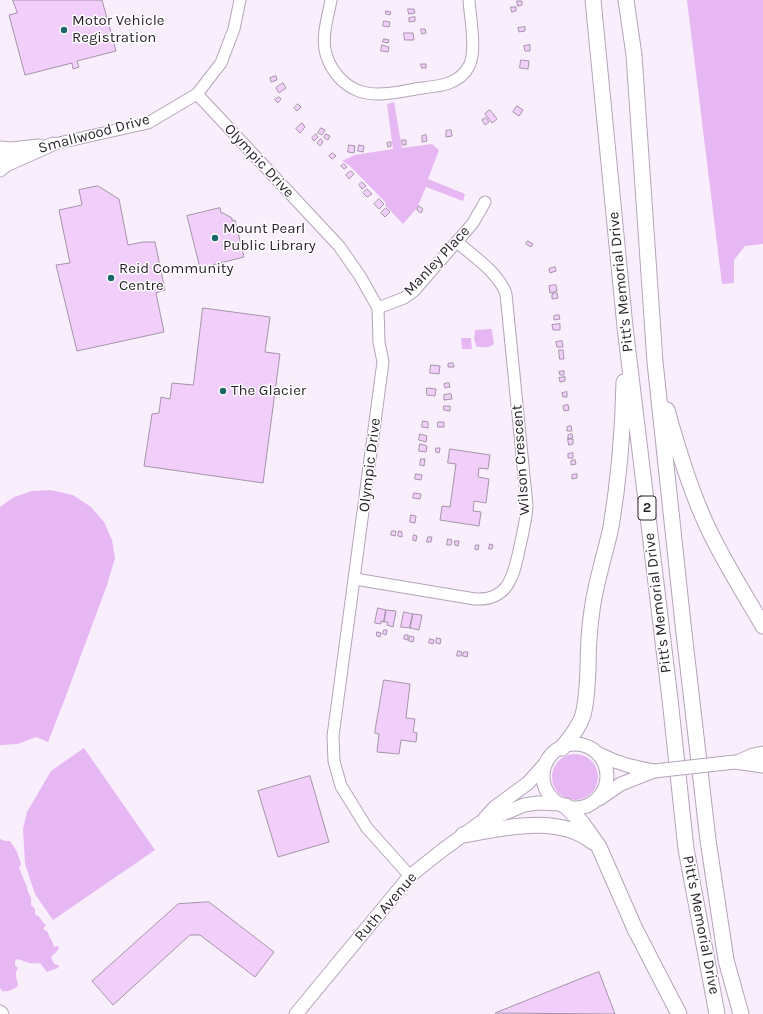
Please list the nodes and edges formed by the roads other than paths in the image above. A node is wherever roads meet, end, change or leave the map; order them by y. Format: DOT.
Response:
graph roads {
  1 [pos="240,0"];
  2 [pos="331,0"];
  3 [pos="469,0"];
  4 [pos="593,0"];
  5 [pos="626,0"];
  6 [pos="197,94"];
  7 [pos="53,144"];
  8 [pos="0,148"];
  9 [pos="0,160"];
  10 [pos="0,170"];
  11 [pos="486,202"];
  12 [pos="457,242"];
  13 [pos="378,308"];
  14 [pos="625,327"];
  15 [pos="655,362"];
  16 [pos="355,578"];
  17 [pos="763,626"];
  18 [pos="562,748"];
  19 [pos="598,753"];
  20 [pos="763,753"];
  21 [pos="549,760"];
  22 [pos="731,763"];
  23 [pos="763,766"];
  24 [pos="654,771"];
  25 [pos="595,801"];
  26 [pos="563,805"];
  27 [pos="481,822"];
  28 [pos="463,835"];
  29 [pos="599,847"];
  30 [pos="410,876"];
  31 [pos="296,1014"];
  32 [pos="679,1014"];
  33 [pos="718,1014"];
  34 [pos="741,1014"];
  1 -- 6 [label="street, Smallwood Drive"];
  2 -- 3 [label="street"];
  4 -- 14 [label="highway, Pitt's Memorial Drive / 2"];
  5 -- 15 [label="highway, Pitt's Memorial Drive / 2"];
  6 -- 7 [label="street, Smallwood Drive"];
  6 -- 13 [label="street, Olympic Drive"];
  7 -- 8 [label="main road"];
  7 -- 9 [label="street, Smallwood Drive"];
  7 -- 10 [label="main road"];
  11 -- 12 [label="street, Manley Place"];
  12 -- 13 [label="street, Manley Place"];
  12 -- 16 [label="street, Wilson Crescent"];
  13 -- 16 [label="street, Olympic Drive"];
  14 -- 18 [label="highway"];
  14 -- 33 [label="highway, Pitt's Memorial Drive / 2"];
  15 -- 17 [label="highway"];
  15 -- 34 [label="highway, Pitt's Memorial Drive / 2"];
  16 -- 30 [label="street, Olympic Drive"];
  18 -- 19 [label="main road"];
  18 -- 21 [label="main road"];
  19 -- 24 [label="main road"];
  19 -- 25 [label="main road"];
  20 -- 22 [label="main road"];
  21 -- 26 [label="main road"];
  21 -- 27 [label="main road"];
  22 -- 23 [label="main road"];
  22 -- 24 [label="main road, bridge"];
  24 -- 25 [label="main road"];
  25 -- 26 [label="main road"];
  26 -- 27 [label="main road, Ruth Avenue"];
  26 -- 29 [label="highway"];
  27 -- 28 [label="main road, Ruth Avenue"];
  28 -- 29 [label="highway"];
  28 -- 30 [label="main road, Ruth Avenue"];
  29 -- 32 [label="highway"];
  30 -- 31 [label="main road, Ruth Avenue"];
}
